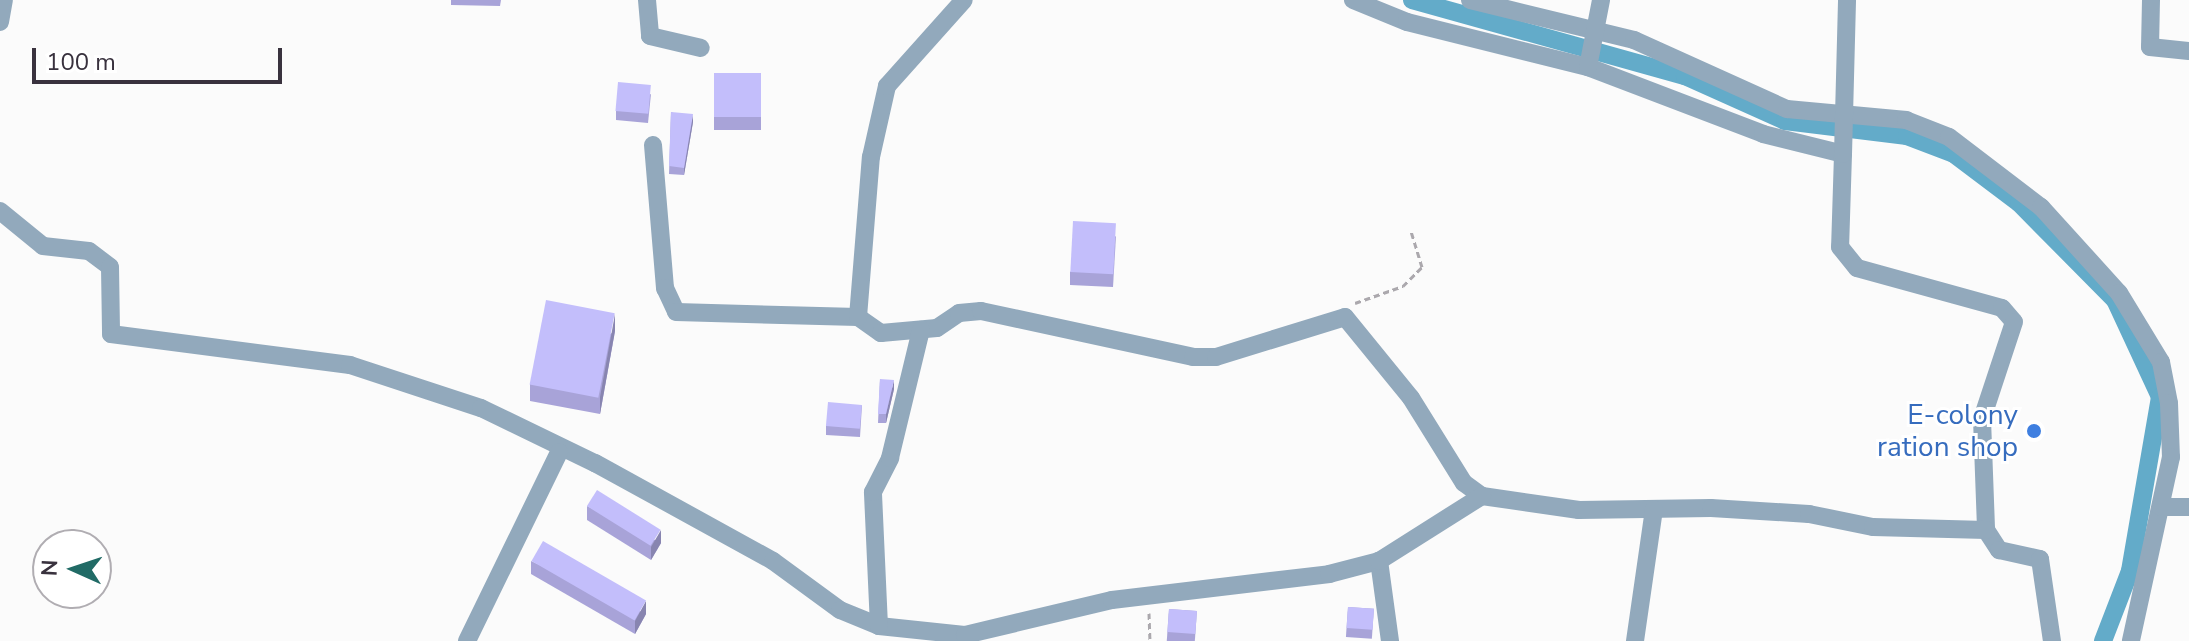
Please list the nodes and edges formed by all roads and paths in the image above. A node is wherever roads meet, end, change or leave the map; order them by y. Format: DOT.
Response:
graph roads {
  1 [pos="4,0"];
  2 [pos="647,0"];
  3 [pos="964,0"];
  4 [pos="1353,0"];
  5 [pos="1470,0"];
  6 [pos="1601,0"];
  7 [pos="1847,0"];
  8 [pos="2151,0"];
  9 [pos="0,22"];
  10 [pos="1598,31"];
  11 [pos="701,48"];
  12 [pos="2189,51"];
  13 [pos="1588,67"];
  14 [pos="1843,118"];
  15 [pos="653,145"];
  16 [pos="1843,154"];
  17 [pos="0,211"];
  18 [pos="1411,230"];
  19 [pos="858,317"];
  20 [pos="1336,317"];
  21 [pos="921,330"];
  22 [pos="2169,403"];
  23 [pos="2189,403"];
  24 [pos="559,452"];
  25 [pos="1482,496"];
  26 [pos="2161,507"];
  27 [pos="2189,507"];
  28 [pos="1654,509"];
  29 [pos="1986,530"];
  30 [pos="1379,561"];
  31 [pos="1148,596"];
  32 [pos="879,626"];
  33 [pos="965,638"];
  34 [pos="467,641"];
  35 [pos="1150,641"];
  36 [pos="1390,641"];
  37 [pos="1635,641"];
  38 [pos="2052,641"];
  39 [pos="2131,641"];
  1 -- 9 [label="street"];
  2 -- 11 [label="street"];
  3 -- 19 [label="street"];
  4 -- 13 [label="street"];
  5 -- 10 [label="street"];
  6 -- 10 [label="street"];
  7 -- 14 [label="street"];
  8 -- 12 [label="street"];
  10 -- 13 [label="street"];
  10 -- 14 [label="street"];
  13 -- 16 [label="street"];
  14 -- 16 [label="street"];
  14 -- 22 [label="street"];
  15 -- 19 [label="street"];
  16 -- 29 [label="street"];
  17 -- 24 [label="street"];
  18 -- 20 [label="path"];
  19 -- 21 [label="street"];
  20 -- 21 [label="street"];
  20 -- 25 [label="street"];
  21 -- 32 [label="street"];
  22 -- 23 [label="street"];
  22 -- 26 [label="street"];
  24 -- 32 [label="street"];
  24 -- 34 [label="street"];
  25 -- 28 [label="street"];
  25 -- 30 [label="street"];
  26 -- 27 [label="street"];
  26 -- 39 [label="street"];
  28 -- 29 [label="street"];
  28 -- 37 [label="street"];
  29 -- 38 [label="street"];
  30 -- 31 [label="street"];
  30 -- 36 [label="street"];
  31 -- 33 [label="street"];
  31 -- 35 [label="path"];
  32 -- 33 [label="street"];
}
